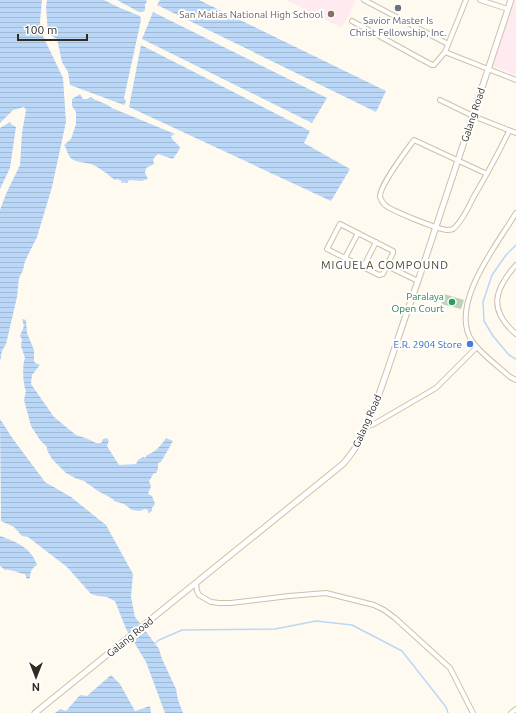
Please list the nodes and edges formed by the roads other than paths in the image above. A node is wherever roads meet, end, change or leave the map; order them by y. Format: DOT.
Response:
graph roads {
  1 [pos="364,0"];
  2 [pos="466,0"];
  3 [pos="480,0"];
  4 [pos="511,0"];
  5 [pos="508,8"];
  6 [pos="352,21"];
  7 [pos="448,44"];
  8 [pos="445,52"];
  9 [pos="488,68"];
  10 [pos="516,80"];
  11 [pos="440,100"];
  12 [pos="473,116"];
  13 [pos="509,131"];
  14 [pos="516,133"];
  15 [pos="458,160"];
  16 [pos="487,174"];
  17 [pos="516,213"];
  18 [pos="435,227"];
  19 [pos="358,233"];
  20 [pos="376,242"];
  21 [pos="345,258"];
  22 [pos="516,264"];
  23 [pos="387,266"];
  24 [pos="363,268"];
  25 [pos="418,281"];
  26 [pos="516,334"];
  27 [pos="477,347"];
  28 [pos="516,380"];
  29 [pos="367,426"];
  30 [pos="194,585"];
  31 [pos="516,709"];
  32 [pos="36,713"];
  33 [pos="473,713"];
  34 [pos="511,713"];
  1 -- 7 [label="street"];
  2 -- 7 [label="street"];
  3 -- 5 [label="street"];
  4 -- 5 [label="street, Galang Road"];
  5 -- 9 [label="street, Galang Road"];
  6 -- 8 [label="street"];
  7 -- 8 [label="street"];
  8 -- 9 [label="street"];
  9 -- 10 [label="street"];
  9 -- 12 [label="street, Galang Road"];
  11 -- 12 [label="street"];
  12 -- 13 [label="street"];
  12 -- 15 [label="street, Galang Road"];
  13 -- 14 [label="street"];
  13 -- 16 [label="street"];
  15 -- 16 [label="street"];
  15 -- 18 [label="street, Galang Road"];
  15 -- 18 [label="street"];
  16 -- 18 [label="street"];
  17 -- 27 [label="street"];
  18 -- 25 [label="street, Galang Road"];
  19 -- 20 [label="street"];
  19 -- 21 [label="street"];
  19 -- 21 [label="street"];
  20 -- 23 [label="street"];
  20 -- 24 [label="street"];
  21 -- 24 [label="street"];
  22 -- 26 [label="street"];
  23 -- 24 [label="street"];
  23 -- 25 [label="street"];
  25 -- 29 [label="street, Galang Road"];
  27 -- 28 [label="street"];
  27 -- 29 [label="street"];
  29 -- 30 [label="street, Galang Road"];
  30 -- 32 [label="street, Galang Road"];
  30 -- 33 [label="street"];
  31 -- 34 [label="street"];
}
